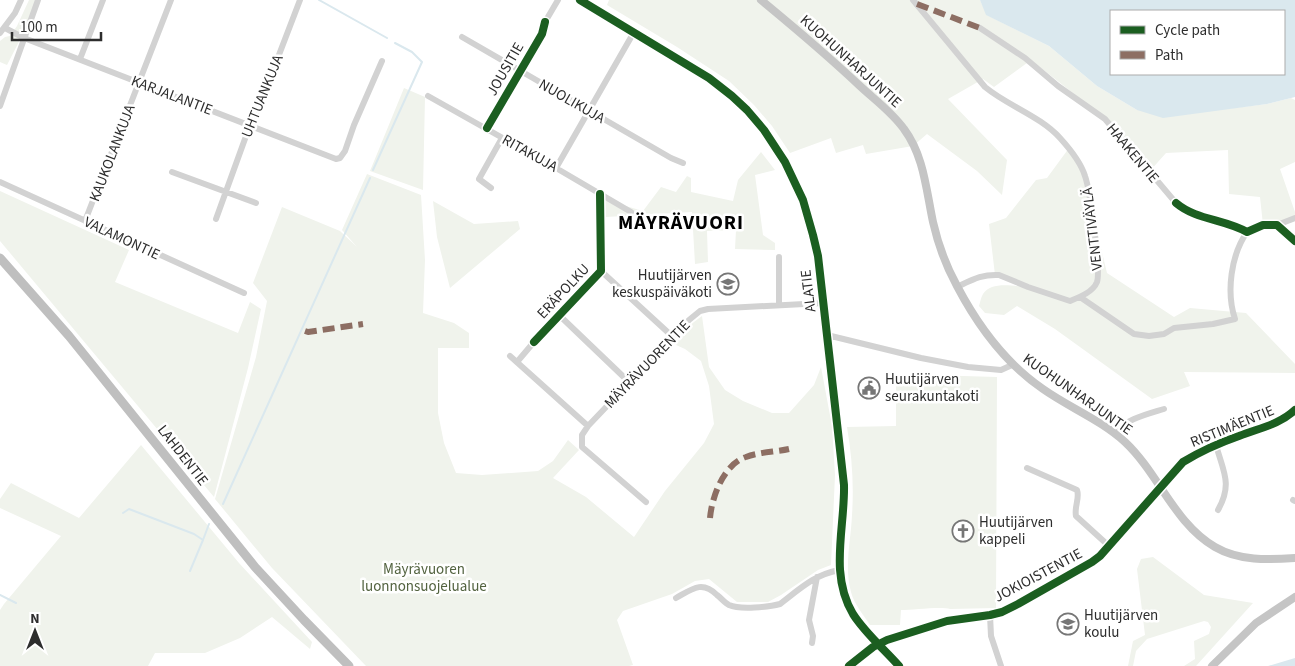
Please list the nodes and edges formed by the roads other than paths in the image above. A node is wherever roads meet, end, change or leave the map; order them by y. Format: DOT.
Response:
graph roads {
  1 [pos="21,0"];
  2 [pos="38,0"];
  3 [pos="103,0"];
  4 [pos="171,0"];
  5 [pos="300,0"];
  6 [pos="558,0"];
  7 [pos="580,0"];
  8 [pos="761,0"];
  9 [pos="915,2"];
  10 [pos="545,22"];
  11 [pos="980,28"];
  12 [pos="3,30"];
  13 [pos="634,32"];
  14 [pos="462,37"];
  15 [pos="24,38"];
  16 [pos="80,59"];
  17 [pos="382,60"];
  18 [pos="139,83"];
  19 [pos="428,96"];
  20 [pos="0,106"];
  21 [pos="590,112"];
  22 [pos="250,125"];
  23 [pos="502,138"];
  24 [pos="683,163"];
  25 [pos="556,168"];
  26 [pos="172,172"];
  27 [pos="0,182"];
  28 [pos="491,188"];
  29 [pos="226,192"];
  30 [pos="256,203"];
  31 [pos="631,212"];
  32 [pos="1295,218"];
  33 [pos="216,219"];
  34 [pos="85,221"];
  35 [pos="1277,225"];
  36 [pos="1247,232"];
  37 [pos="1295,241"];
  38 [pos="779,257"];
  39 [pos="0,258"];
  40 [pos="601,271"];
  41 [pos="957,287"];
  42 [pos="244,294"];
  43 [pos="1080,297"];
  44 [pos="823,303"];
  45 [pos="779,305"];
  46 [pos="560,316"];
  47 [pos="827,335"];
  48 [pos="673,337"];
  49 [pos="534,342"];
  50 [pos="510,356"];
  51 [pos="517,362"];
  52 [pos="1012,365"];
  53 [pos="630,383"];
  54 [pos="1164,408"];
  55 [pos="1295,410"];
  56 [pos="588,426"];
  57 [pos="1114,433"];
  58 [pos="1216,445"];
  59 [pos="1028,468"];
  60 [pos="1159,487"];
  61 [pos="646,502"];
  62 [pos="1218,510"];
  63 [pos="1109,546"];
  64 [pos="1295,558"];
  65 [pos="839,570"];
  66 [pos="817,577"];
  67 [pos="1295,597"];
  68 [pos="676,598"];
  69 [pos="990,615"];
  70 [pos="812,643"];
  71 [pos="879,644"];
  72 [pos="349,666"];
  73 [pos="849,666"];
  74 [pos="899,666"];
  75 [pos="1001,666"];
  76 [pos="1212,666"];
  1 -- 12 [label="street"];
  2 -- 15 [label="street"];
  3 -- 16 [label="street"];
  4 -- 18 [label="street, KAUKOLANKUJA"];
  5 -- 22 [label="street, UHTUANKUJA"];
  6 -- 10 [label="street"];
  7 -- 13 [label="street, ALATIE"];
  8 -- 41 [label="main road, KUOHUNHARJUNTIE"];
  9 -- 43 [label="street, VENTTIVÄYLÄ"];
  11 -- 36 [label="street, HAAKENTIE"];
  12 -- 15 [label="street, KARJALANTIE"];
  13 -- 21 [label="street"];
  13 -- 44 [label="street, ALATIE"];
  14 -- 21 [label="street, NUOLIKUJA"];
  15 -- 16 [label="street, KARJALANTIE"];
  15 -- 20 [label="street"];
  16 -- 18 [label="street, KARJALANTIE"];
  17 -- 22 [label="street, KARJALANTIE"];
  18 -- 22 [label="street, KARJALANTIE"];
  18 -- 34 [label="street, KAUKOLANKUJA"];
  19 -- 23 [label="street, RITAKUJA"];
  21 -- 24 [label="street, NUOLIKUJA"];
  21 -- 25 [label="street"];
  22 -- 29 [label="street, UHTUANKUJA"];
  23 -- 25 [label="street, RITAKUJA"];
  23 -- 28 [label="street"];
  25 -- 31 [label="street, RITAKUJA"];
  26 -- 29 [label="street"];
  27 -- 34 [label="street, VALAMONTIE"];
  29 -- 30 [label="street"];
  29 -- 33 [label="street, UHTUANKUJA"];
  32 -- 35 [label="street"];
  34 -- 42 [label="street, VALAMONTIE"];
  35 -- 36 [label="street"];
  35 -- 37 [label="street"];
  36 -- 43 [label="street"];
  38 -- 45 [label="street"];
  39 -- 72 [label="highway, LAHDENTIE"];
  40 -- 48 [label="street"];
  41 -- 43 [label="street"];
  41 -- 52 [label="main road, KUOHUNHARJUNTIE"];
  44 -- 45 [label="street, MÄYRÄVUORENTIE"];
  44 -- 47 [label="street, ALATIE"];
  45 -- 48 [label="street, MÄYRÄVUORENTIE"];
  46 -- 53 [label="street"];
  47 -- 52 [label="street"];
  47 -- 65 [label="street, ALATIE"];
  48 -- 53 [label="street, MÄYRÄVUORENTIE"];
  49 -- 51 [label="street"];
  50 -- 51 [label="street"];
  51 -- 56 [label="street"];
  52 -- 57 [label="main road, KUOHUNHARJUNTIE"];
  53 -- 56 [label="street, MÄYRÄVUORENTIE"];
  54 -- 57 [label="street"];
  55 -- 58 [label="street, RISTIMÄENTIE"];
  56 -- 61 [label="street, MÄYRÄVUORENTIE"];
  57 -- 60 [label="main road, KUOHUNHARJUNTIE"];
  58 -- 60 [label="street, RISTIMÄENTIE"];
  58 -- 62 [label="street"];
  59 -- 63 [label="street"];
  60 -- 63 [label="street, JOKIOISTENTIE"];
  60 -- 64 [label="main road, KUOHUNHARJUNTIE"];
  63 -- 69 [label="street, JOKIOISTENTIE"];
  65 -- 66 [label="street"];
  65 -- 71 [label="street, ALATIE"];
  66 -- 68 [label="street"];
  66 -- 70 [label="street"];
  67 -- 76 [label="main road"];
  69 -- 71 [label="street, JOKIOISTENTIE"];
  69 -- 75 [label="street"];
  71 -- 73 [label="street, JOKIOISTENTIE"];
  71 -- 74 [label="street, ALATIE"];
}
